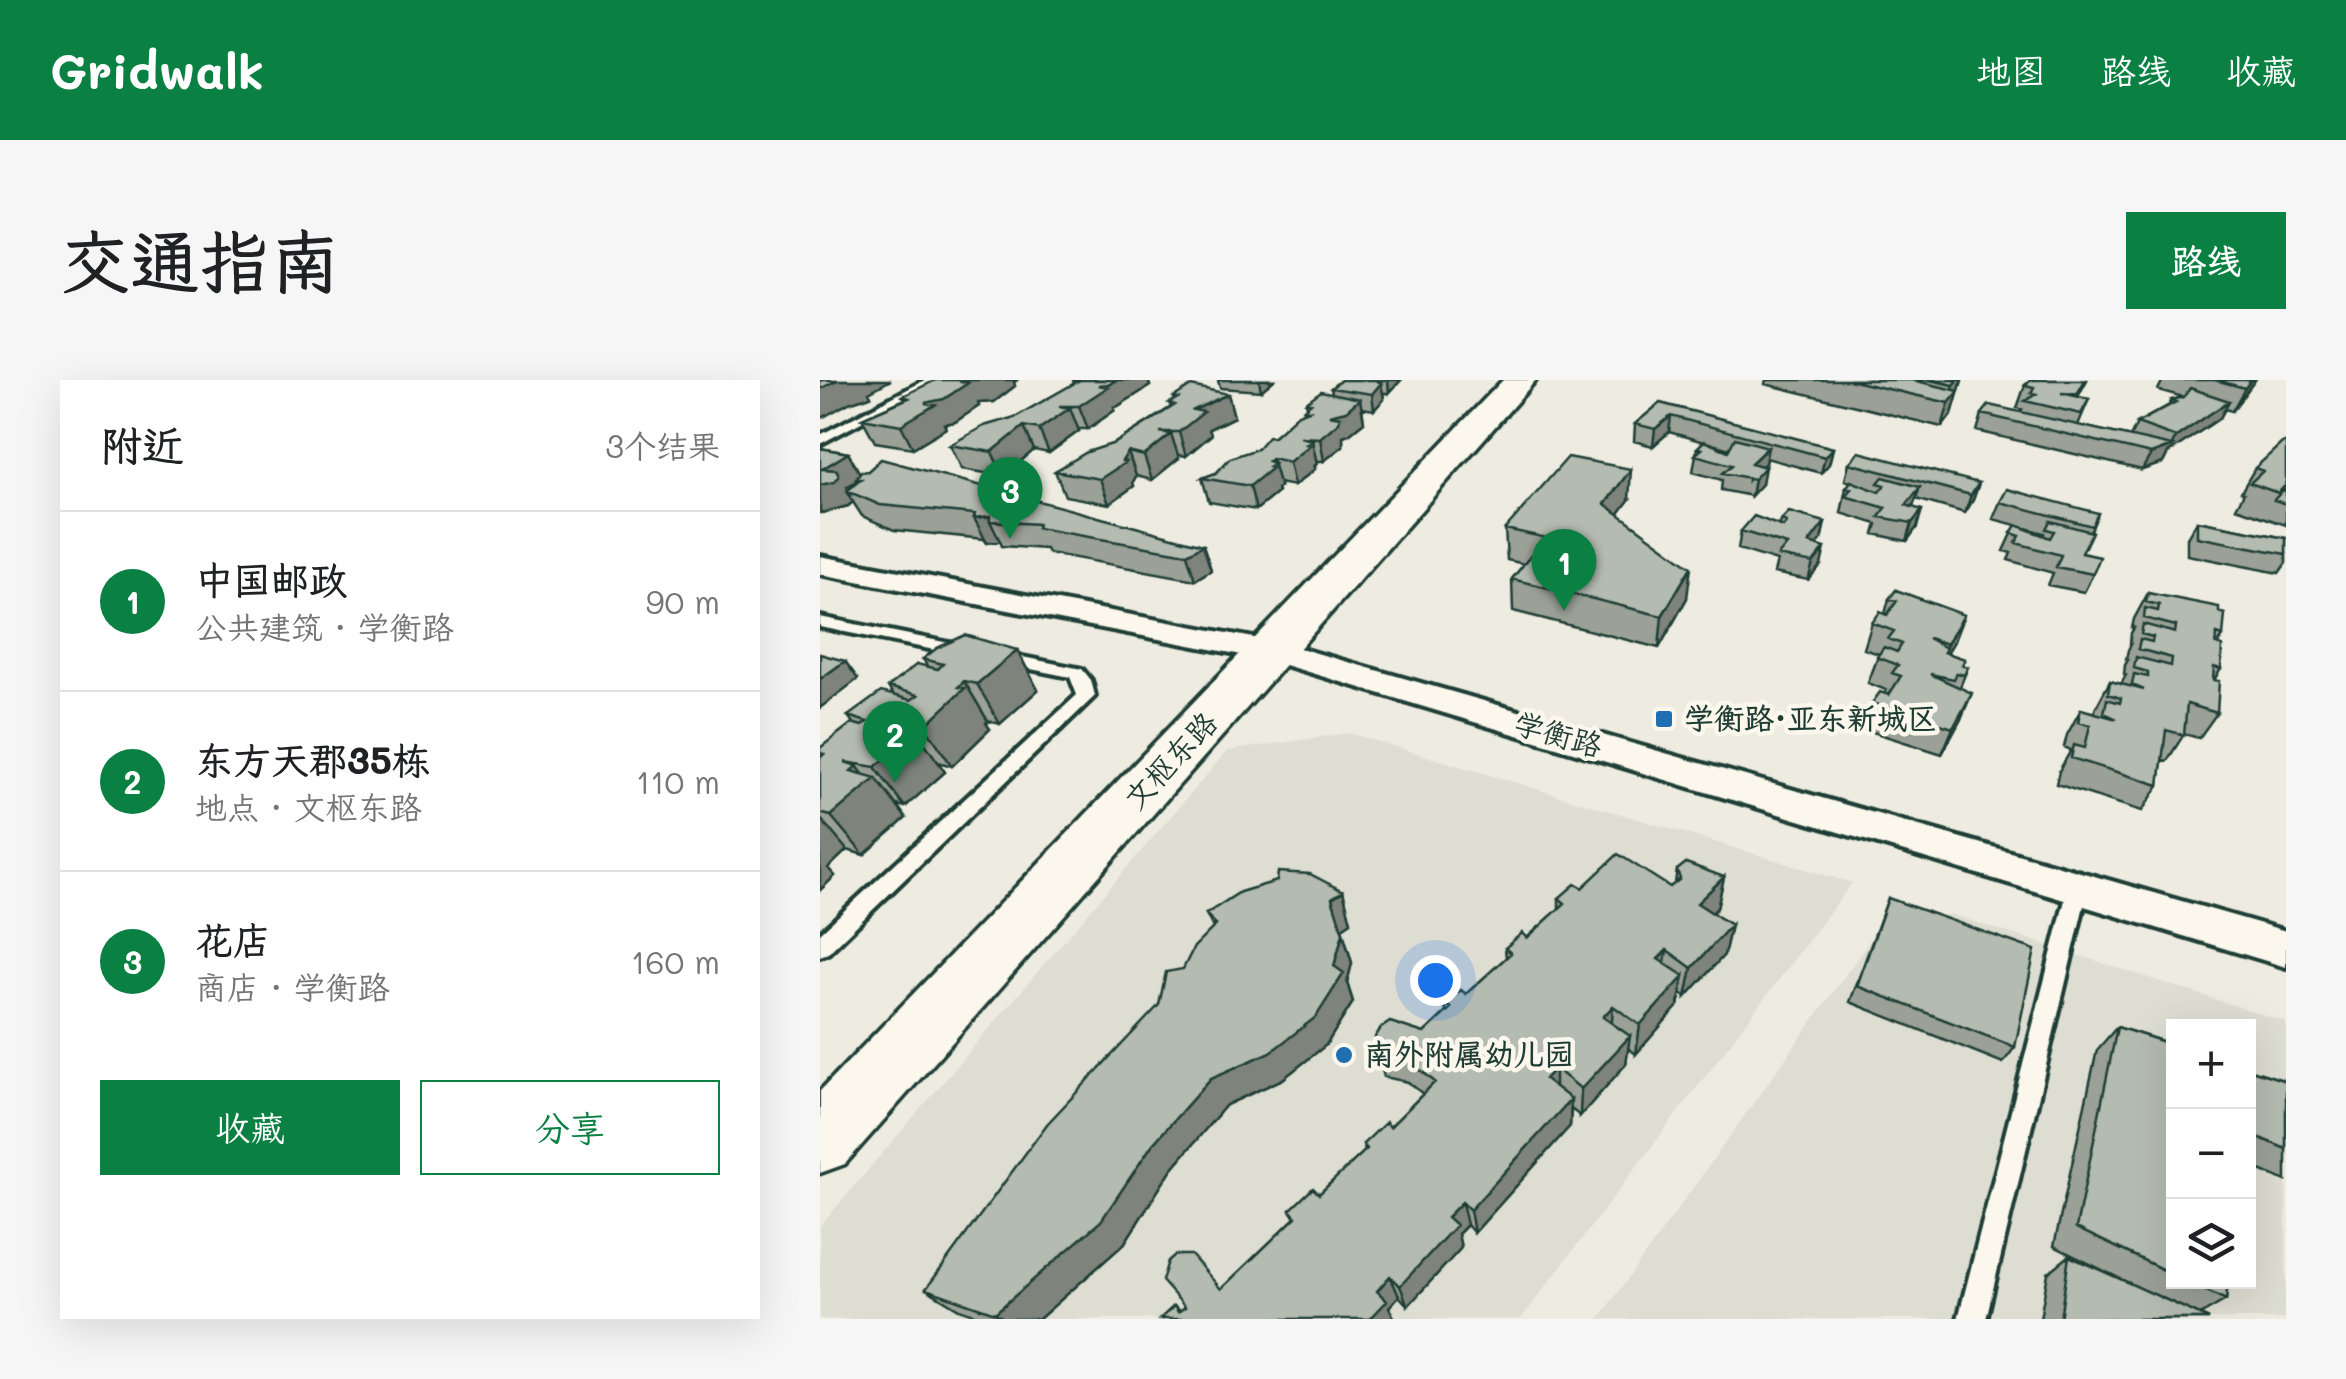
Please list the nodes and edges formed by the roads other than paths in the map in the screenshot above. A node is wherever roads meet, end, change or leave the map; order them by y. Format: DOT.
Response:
graph roads {
  1 [pos="934,380"];
  2 [pos="1520,380"];
  3 [pos="820,440"];
  4 [pos="820,565"];
  5 [pos="820,622"];
  6 [pos="1273,651"];
  7 [pos="2078,888"];
  8 [pos="820,947"];
  9 [pos="2286,949"];
  10 [pos="820,1140"];
  11 [pos="1972,1319"];
  1 -- 3 [label="lane"];
  2 -- 6 [label="street, 文枢东路"];
  4 -- 6 [label="street, 学衡路"];
  5 -- 8 [label="lane"];
  6 -- 7 [label="street, 学衡路"];
  6 -- 10 [label="street, 文枢东路"];
  7 -- 9 [label="street, 学衡路"];
  7 -- 11 [label="lane"];
}
